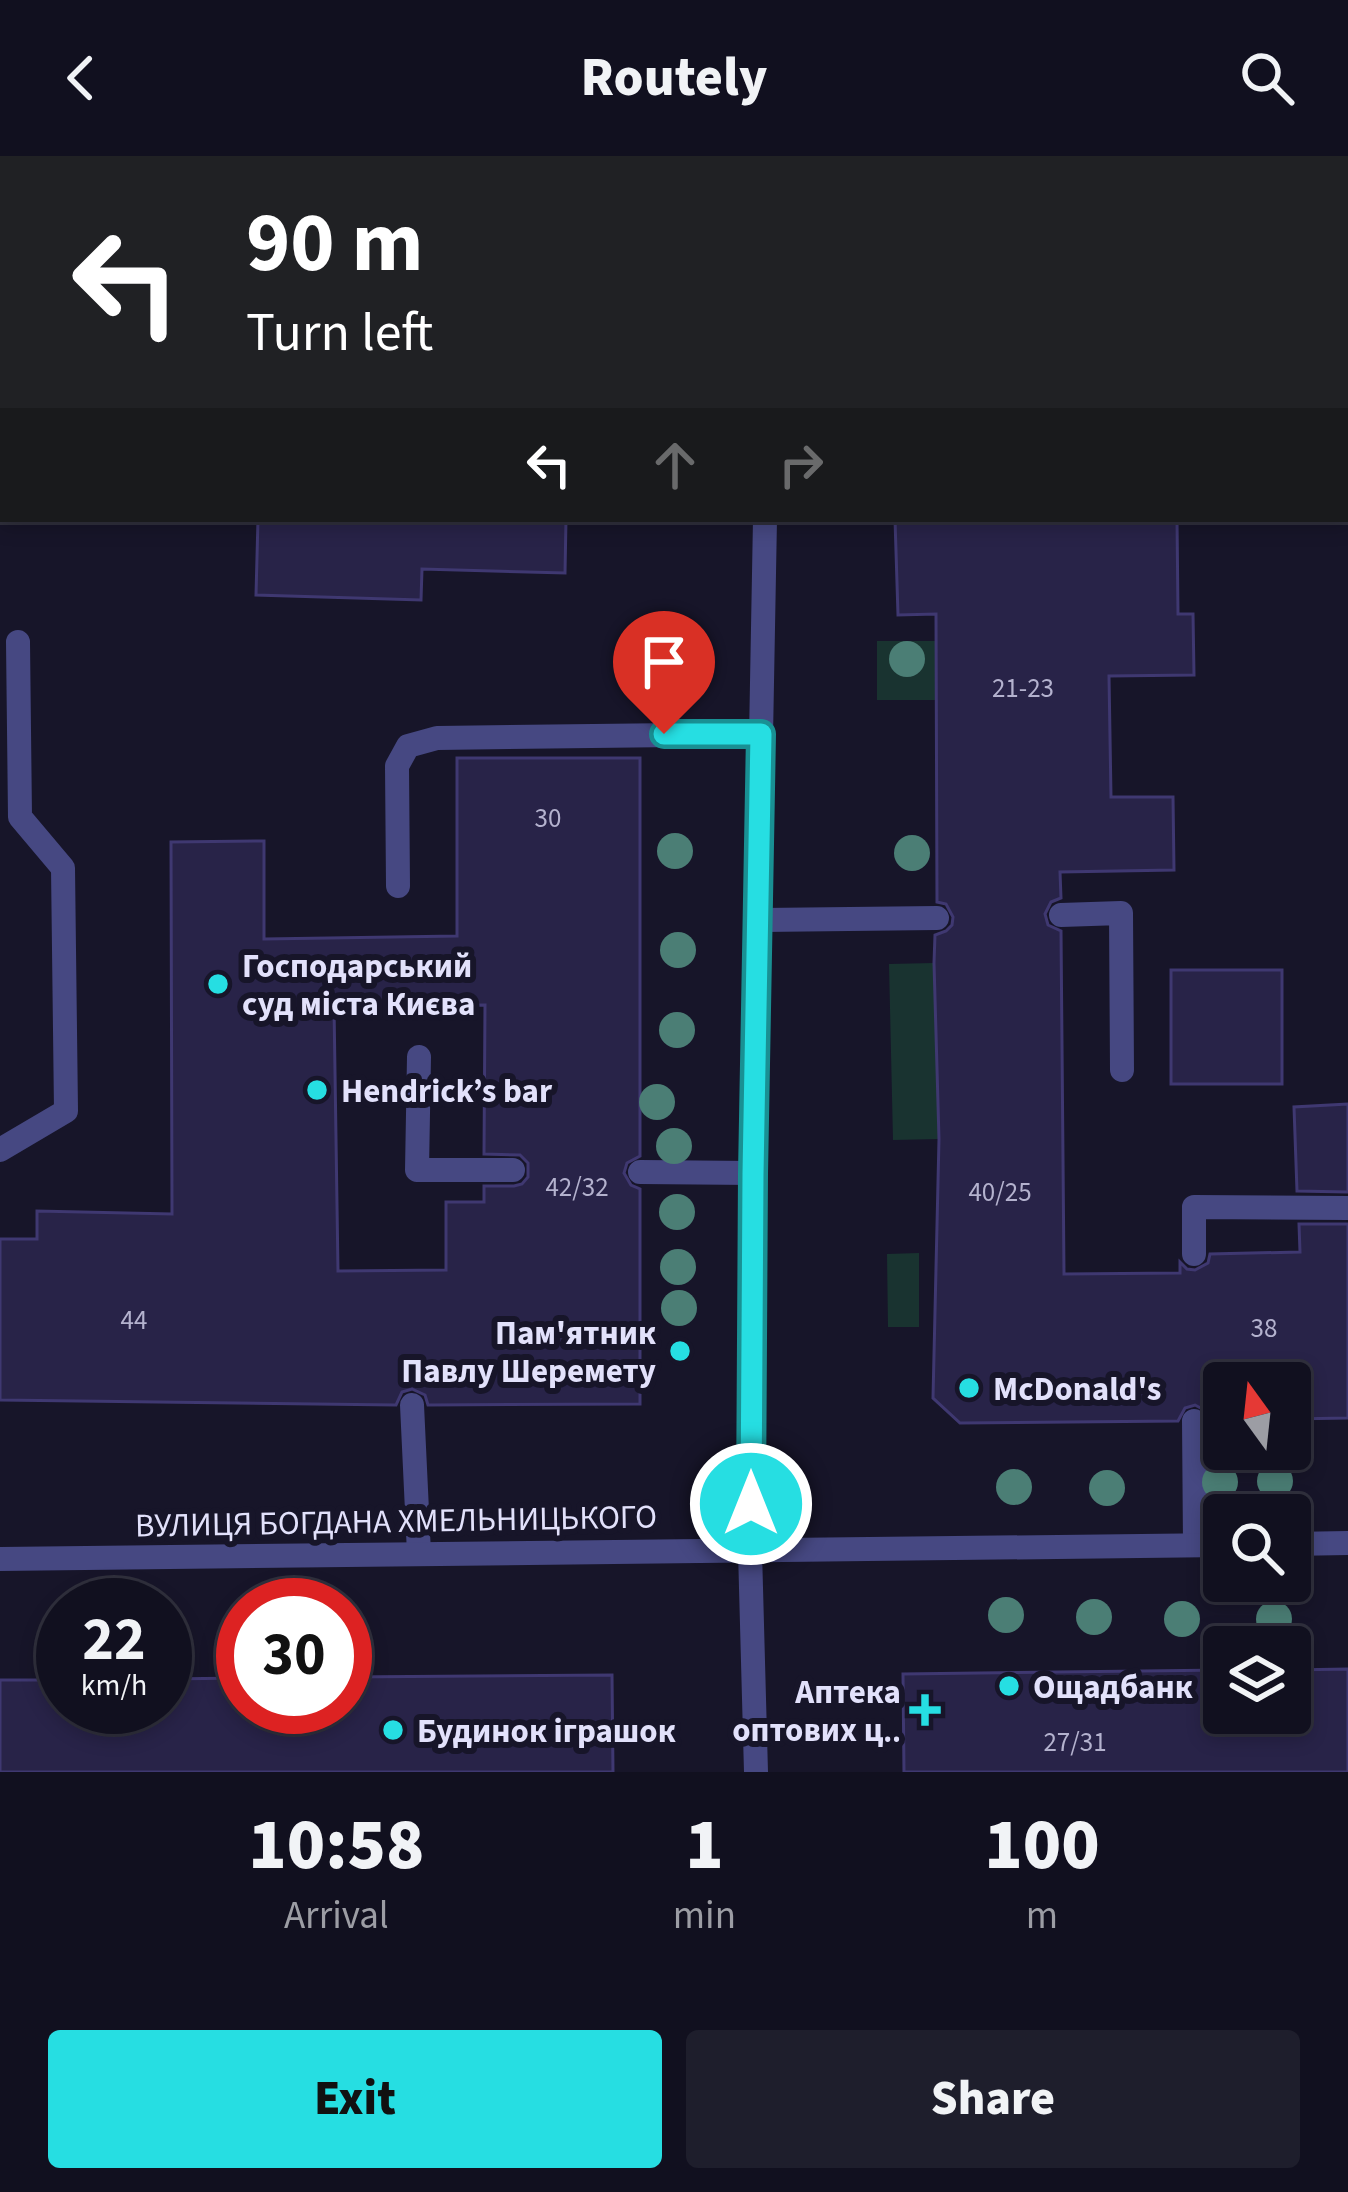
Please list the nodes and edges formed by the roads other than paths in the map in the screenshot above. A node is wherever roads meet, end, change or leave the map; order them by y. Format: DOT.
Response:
graph roads {
  1 [pos="765,522"];
  2 [pos="18,642"];
  3 [pos="761,734"];
  4 [pos="398,886"];
  5 [pos="1061,915"];
  6 [pos="937,918"];
  7 [pos="758,920"];
  8 [pos="419,1057"];
  9 [pos="1122,1070"];
  10 [pos="0,1150"];
  11 [pos="513,1170"];
  12 [pos="640,1172"];
  13 [pos="753,1174"];
  14 [pos="1348,1208"];
  15 [pos="1193,1254"];
  16 [pos="412,1405"];
  17 [pos="1194,1421"];
  18 [pos="1311,1544"];
  19 [pos="1348,1544"];
  20 [pos="1195,1545"];
  21 [pos="1203,1545"];
  22 [pos="750,1551"];
  23 [pos="419,1553"];
  24 [pos="0,1559"];
  25 [pos="756,1772"];
  1 -- 3 [label="street"];
  2 -- 10 [label="street"];
  3 -- 4 [label="street"];
  3 -- 7 [label="street"];
  5 -- 9 [label="street"];
  6 -- 7 [label="street"];
  7 -- 13 [label="street"];
  8 -- 11 [label="street"];
  12 -- 13 [label="street"];
  13 -- 22 [label="street"];
  14 -- 15 [label="street"];
  16 -- 23 [label="street"];
  17 -- 20 [label="street"];
  18 -- 19 [label="street"];
  20 -- 21 [label="street, ВУЛИЦЯ БОГДАНА ХМЕЛЬНИЦЬКОГО"];
  20 -- 22 [label="street, ВУЛИЦЯ БОГДАНА ХМЕЛЬНИЦЬКОГО"];
  22 -- 23 [label="street, ВУЛИЦЯ БОГДАНА ХМЕЛЬНИЦЬКОГО"];
  22 -- 25 [label="street"];
  23 -- 24 [label="street, ВУЛИЦЯ БОГДАНА ХМЕЛЬНИЦЬКОГО"];
}
